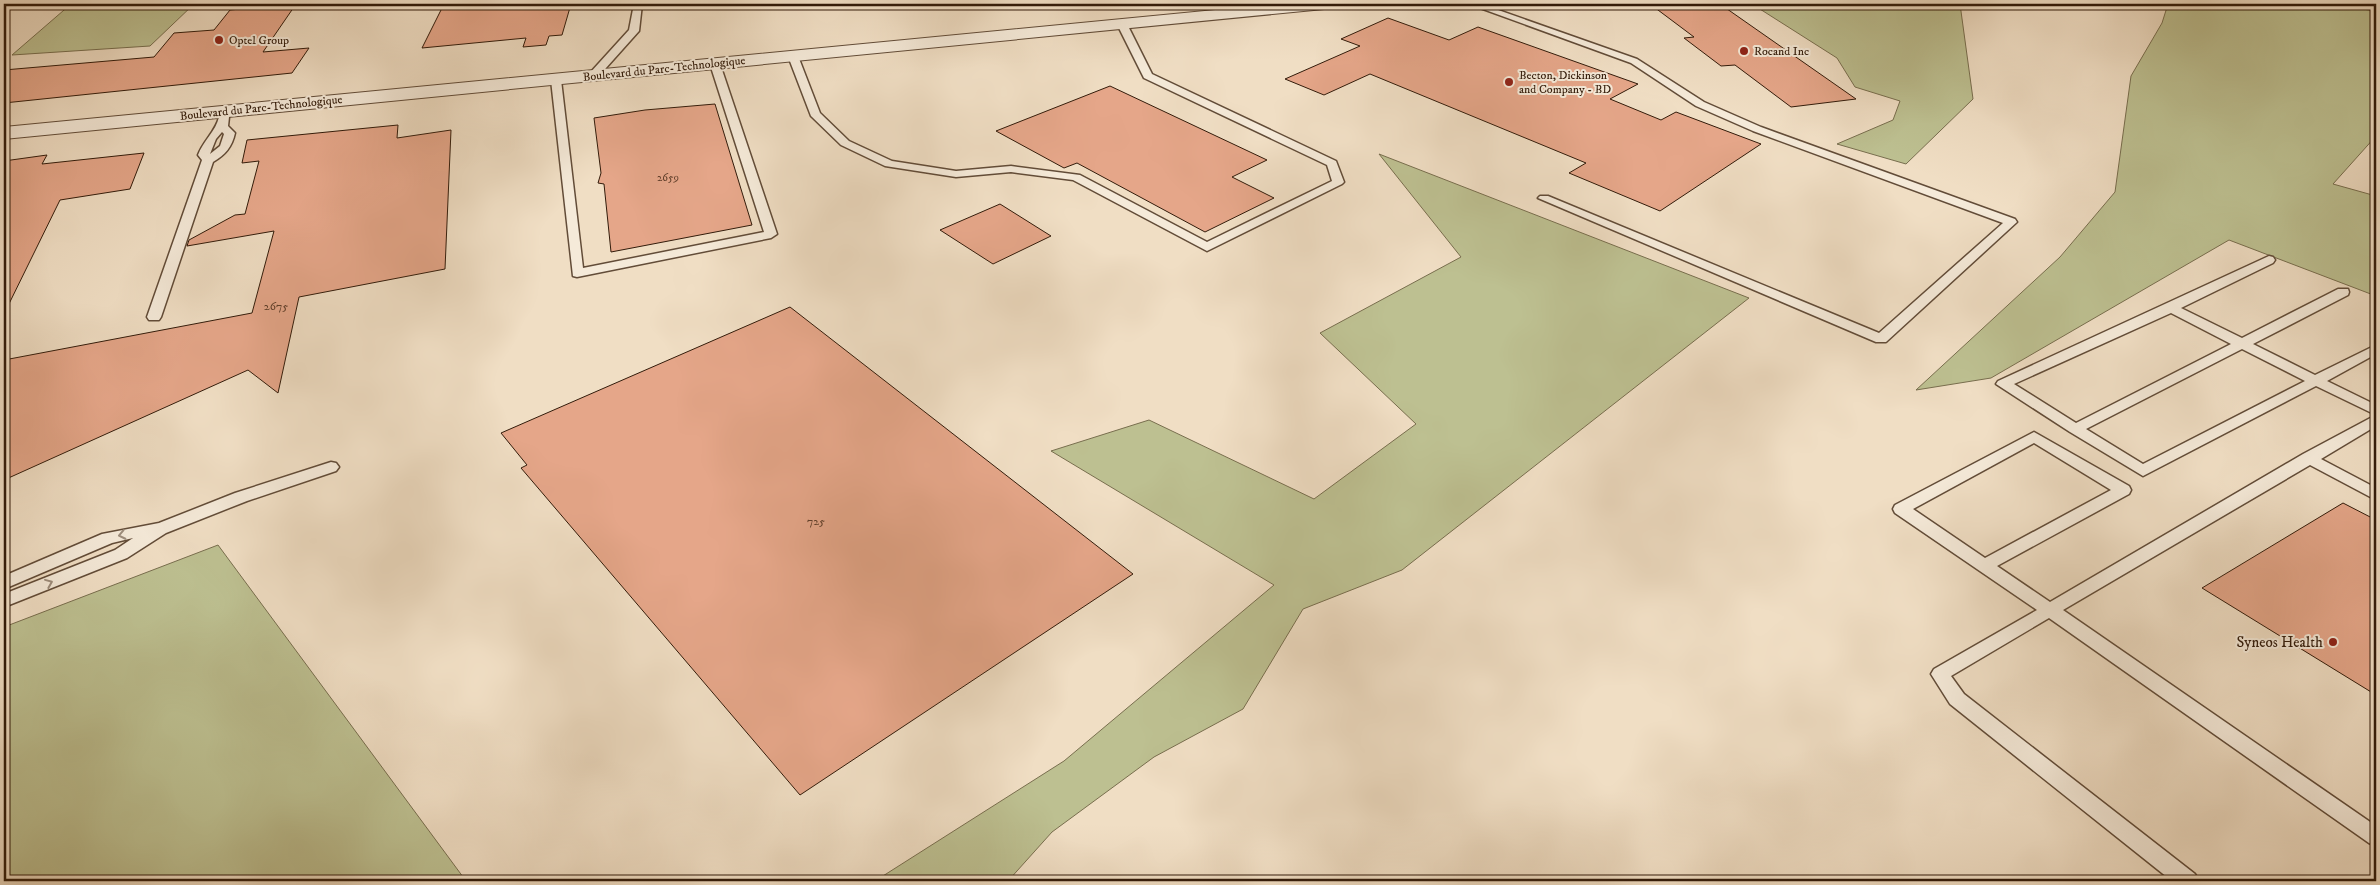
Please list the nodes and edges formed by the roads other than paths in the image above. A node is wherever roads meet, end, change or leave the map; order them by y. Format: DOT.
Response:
graph roads {
  1 [pos="638,4"];
  2 [pos="1324,4"];
  3 [pos="1473,4"];
  4 [pos="1122,24"];
  5 [pos="794,56"];
  6 [pos="715,64"];
  7 [pos="592,76"];
  8 [pos="556,80"];
  9 [pos="224,119"];
  10 [pos="4,133"];
  11 [pos="208,160"];
  12 [pos="1544,198"];
  13 [pos="2269,260"];
  14 [pos="2343,292"];
  15 [pos="2171,308"];
  16 [pos="154,317"];
  17 [pos="2242,344"];
  18 [pos="2376,349"];
  19 [pos="2314,380"];
  20 [pos="2376,411"];
  21 [pos="2376,420"];
  22 [pos="2075,429"];
  23 [pos="2308,458"];
  24 [pos="331,467"];
  25 [pos="2376,495"];
  26 [pos="170,525"];
  27 [pos="1985,565"];
  28 [pos="4,583"];
  29 [pos="4,601"];
  30 [pos="2050,610"];
  31 [pos="2376,837"];
  32 [pos="2188,881"];
  1 -- 7 [label="lane"];
  2 -- 4 [label="street, Boulevard du Parc-Technologique"];
  3 -- 12 [label="lane"];
  4 -- 5 [label="street, Boulevard du Parc-Technologique"];
  4 -- 5 [label="lane"];
  5 -- 6 [label="street, Boulevard du Parc-Technologique"];
  6 -- 7 [label="street, Boulevard du Parc-Technologique"];
  6 -- 8 [label="lane"];
  7 -- 8 [label="street, Boulevard du Parc-Technologique"];
  8 -- 9 [label="street, Boulevard du Parc-Technologique"];
  9 -- 10 [label="street, Boulevard du Parc-Technologique"];
  9 -- 11 [label="lane"];
  9 -- 11 [label="lane"];
  11 -- 16 [label="lane"];
  13 -- 15 [label="lane"];
  14 -- 17 [label="lane"];
  15 -- 17 [label="lane"];
  15 -- 22 [label="lane"];
  17 -- 19 [label="lane"];
  17 -- 22 [label="lane"];
  18 -- 19 [label="lane"];
  19 -- 20 [label="lane"];
  19 -- 22 [label="lane"];
  21 -- 23 [label="lane"];
  23 -- 25 [label="lane"];
  23 -- 30 [label="lane"];
  24 -- 26 [label="lane"];
  26 -- 28 [label="lane, one-way"];
  29 -- 26 [label="lane, one-way"];
  27 -- 27 [label="lane"];
  27 -- 30 [label="lane"];
  30 -- 31 [label="lane"];
  30 -- 32 [label="lane"];
}
